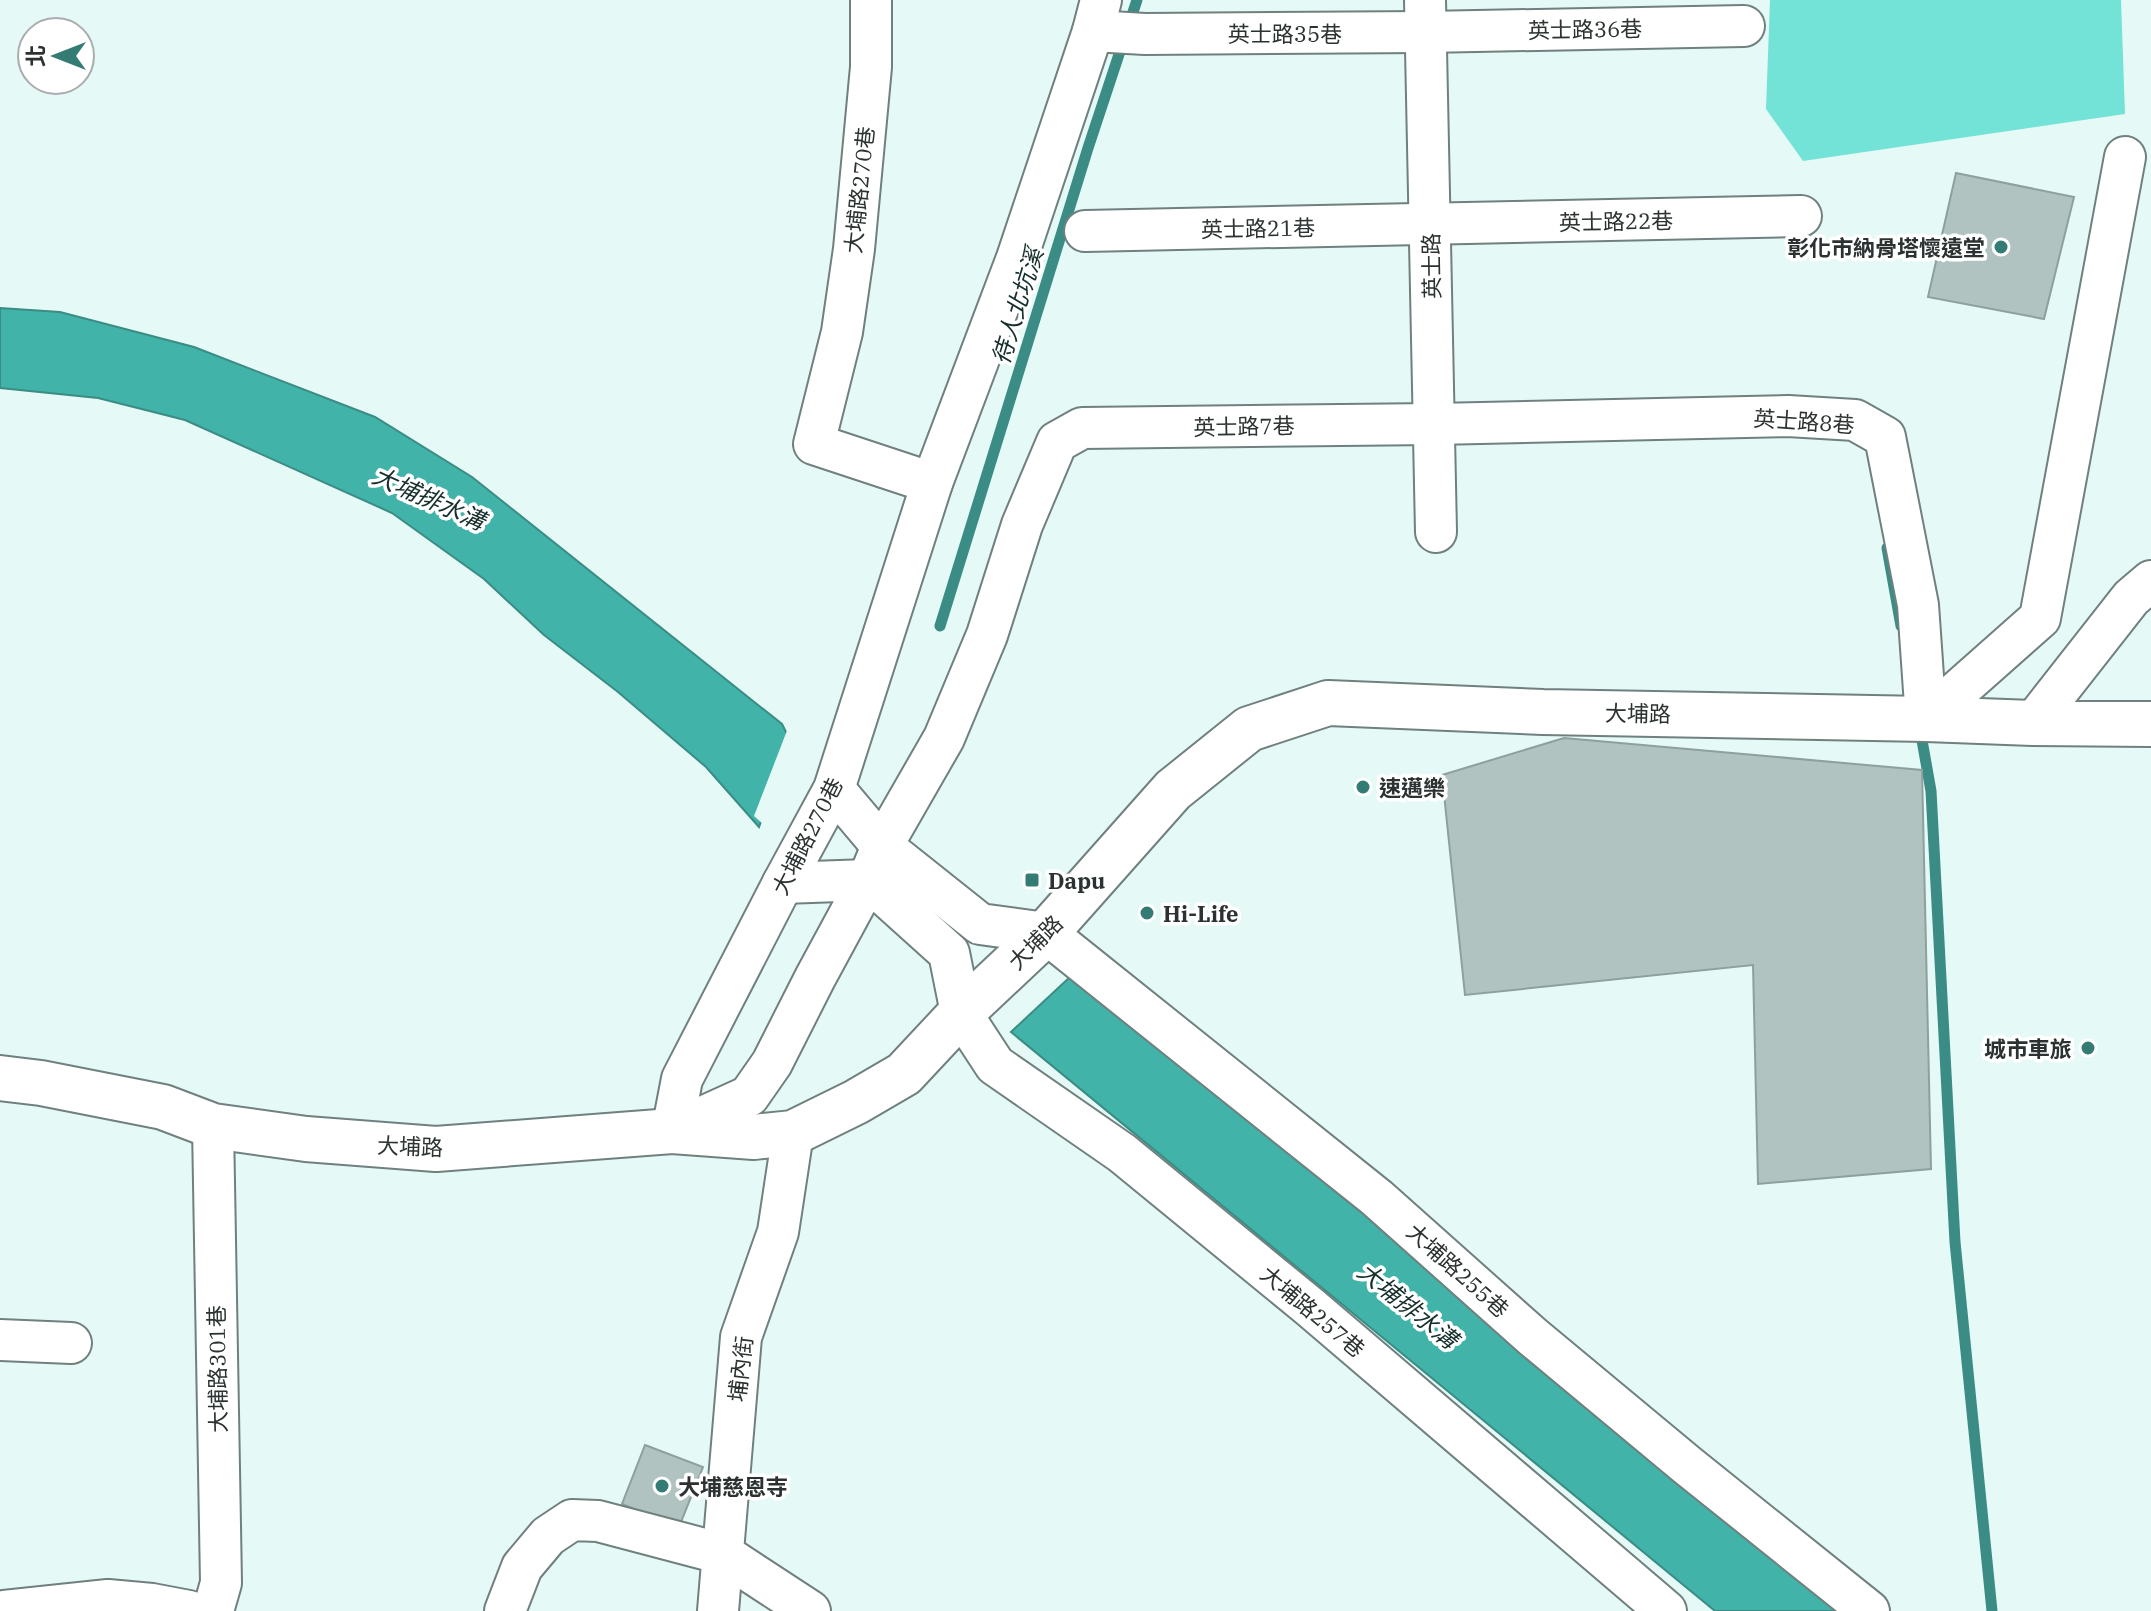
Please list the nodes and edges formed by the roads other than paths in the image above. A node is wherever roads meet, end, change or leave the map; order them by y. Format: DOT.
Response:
graph roads {
  1 [pos="871,0"];
  2 [pos="1097,16"];
  3 [pos="1426,16"];
  4 [pos="1744,26"];
  5 [pos="2125,157"];
  6 [pos="1801,216"];
  7 [pos="1430,225"];
  8 [pos="1085,231"];
  9 [pos="1435,424"];
  10 [pos="932,483"];
  11 [pos="1436,532"];
  12 [pos="2151,581"];
  13 [pos="1926,719"];
  14 [pos="2033,723"];
  15 [pos="2151,724"];
  16 [pos="834,789"];
  17 [pos="875,863"];
  18 [pos="783,883"];
  19 [pos="1046,933"];
  20 [pos="961,1013"];
  21 [pos="0,1078"];
  22 [pos="213,1126"];
  23 [pos="672,1131"];
  24 [pos="793,1133"];
  25 [pos="0,1340"];
  26 [pos="71,1343"];
  27 [pos="723,1554"];
  28 [pos="4,1611"];
  29 [pos="189,1611"];
  30 [pos="213,1611"];
  31 [pos="505,1611"];
  32 [pos="718,1611"];
  33 [pos="810,1611"];
  34 [pos="1666,1611"];
  35 [pos="1869,1611"];
  1 -- 10 [label="street, 大埔路270巷"];
  2 -- 3 [label="street, 英士路35巷"];
  2 -- 10 [label="street, 大埔路270巷"];
  3 -- 4 [label="street, 英士路36巷"];
  3 -- 7 [label="street, 英士路"];
  5 -- 13 [label="street"];
  6 -- 7 [label="street, 英士路22巷"];
  7 -- 8 [label="street, 英士路21巷"];
  7 -- 9 [label="street, 英士路"];
  9 -- 11 [label="street, 英士路"];
  9 -- 13 [label="street, 英士路8巷"];
  9 -- 17 [label="street, 英士路7巷"];
  10 -- 16 [label="street, 大埔路270巷"];
  12 -- 14 [label="street"];
  13 -- 14 [label="main road, 大埔路"];
  13 -- 19 [label="main road, 大埔路"];
  14 -- 15 [label="main road, 大埔路"];
  16 -- 17 [label="street"];
  16 -- 18 [label="street, 大埔路270巷"];
  17 -- 18 [label="street"];
  17 -- 19 [label="street"];
  17 -- 20 [label="street"];
  17 -- 23 [label="street"];
  18 -- 23 [label="street, 大埔路270巷"];
  19 -- 20 [label="main road, 大埔路"];
  19 -- 35 [label="street, 大埔路255巷"];
  20 -- 24 [label="main road, 大埔路"];
  20 -- 34 [label="street, 大埔路257巷"];
  21 -- 22 [label="main road, 大埔路"];
  22 -- 23 [label="main road, 大埔路"];
  22 -- 30 [label="street, 大埔路301巷"];
  23 -- 24 [label="main road, 大埔路"];
  24 -- 27 [label="street, 埔內街"];
  25 -- 26 [label="street"];
  27 -- 31 [label="street"];
  27 -- 32 [label="street, 埔內街"];
  27 -- 33 [label="street"];
  28 -- 29 [label="street"];
}
